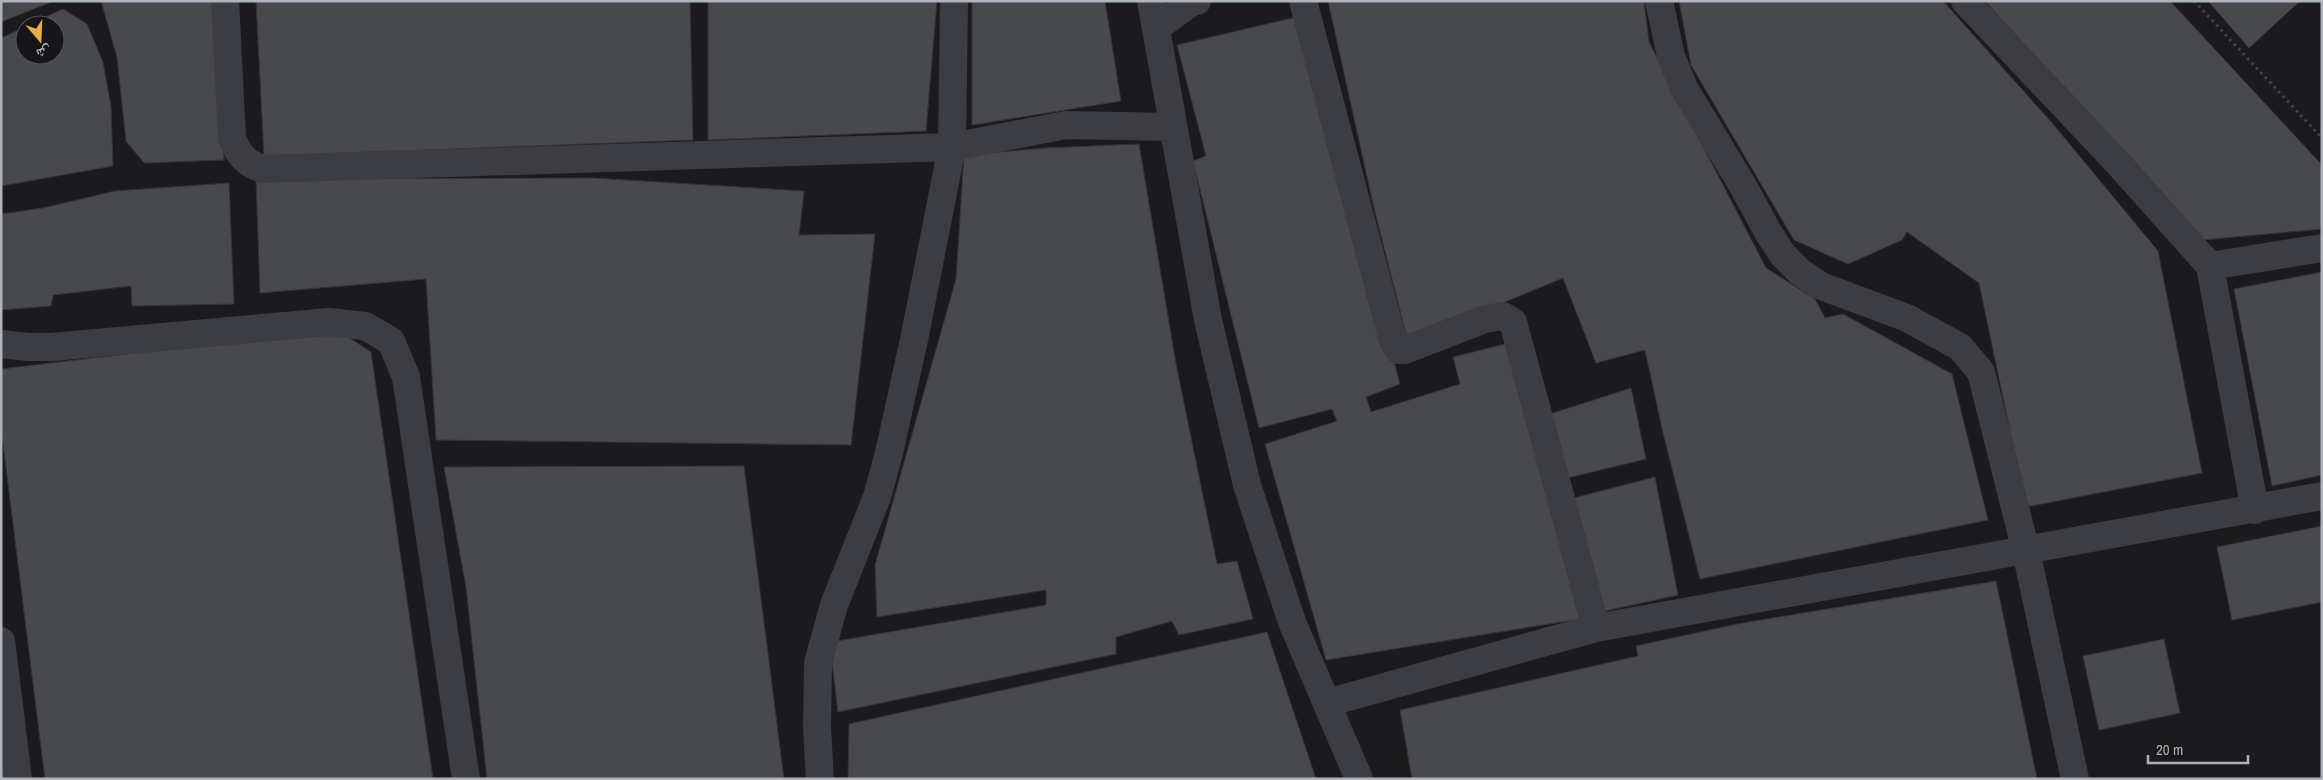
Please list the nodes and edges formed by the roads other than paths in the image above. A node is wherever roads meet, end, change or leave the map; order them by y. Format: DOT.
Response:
graph roads {
  1 [pos="225,1"];
  2 [pos="954,1"];
  3 [pos="1151,1"];
  4 [pos="1197,1"];
  5 [pos="1303,1"];
  6 [pos="1659,1"];
  7 [pos="1965,1"];
  8 [pos="1156,28"];
  9 [pos="1173,127"];
  10 [pos="952,147"];
  11 [pos="2322,248"];
  12 [pos="2210,266"];
  13 [pos="1,344"];
  14 [pos="2322,496"];
  15 [pos="2255,510"];
  16 [pos="2026,552"];
  17 [pos="1596,628"];
  18 [pos="2,650"];
  19 [pos="1327,703"];
  20 [pos="18,779"];
  21 [pos="466,779"];
  22 [pos="820,779"];
  23 [pos="1359,779"];
  24 [pos="2075,779"];
  1 -- 10 [label="street"];
  2 -- 10 [label="street"];
  3 -- 8 [label="street"];
  4 -- 8 [label="street"];
  5 -- 17 [label="street"];
  6 -- 16 [label="street"];
  7 -- 12 [label="street"];
  8 -- 9 [label="street"];
  9 -- 10 [label="street"];
  9 -- 19 [label="street"];
  10 -- 22 [label="street"];
  11 -- 12 [label="street"];
  12 -- 15 [label="street"];
  13 -- 21 [label="street"];
  14 -- 15 [label="street"];
  15 -- 16 [label="street"];
  16 -- 17 [label="street"];
  16 -- 24 [label="street"];
  17 -- 19 [label="street"];
  18 -- 20 [label="street"];
  19 -- 23 [label="street"];
}
